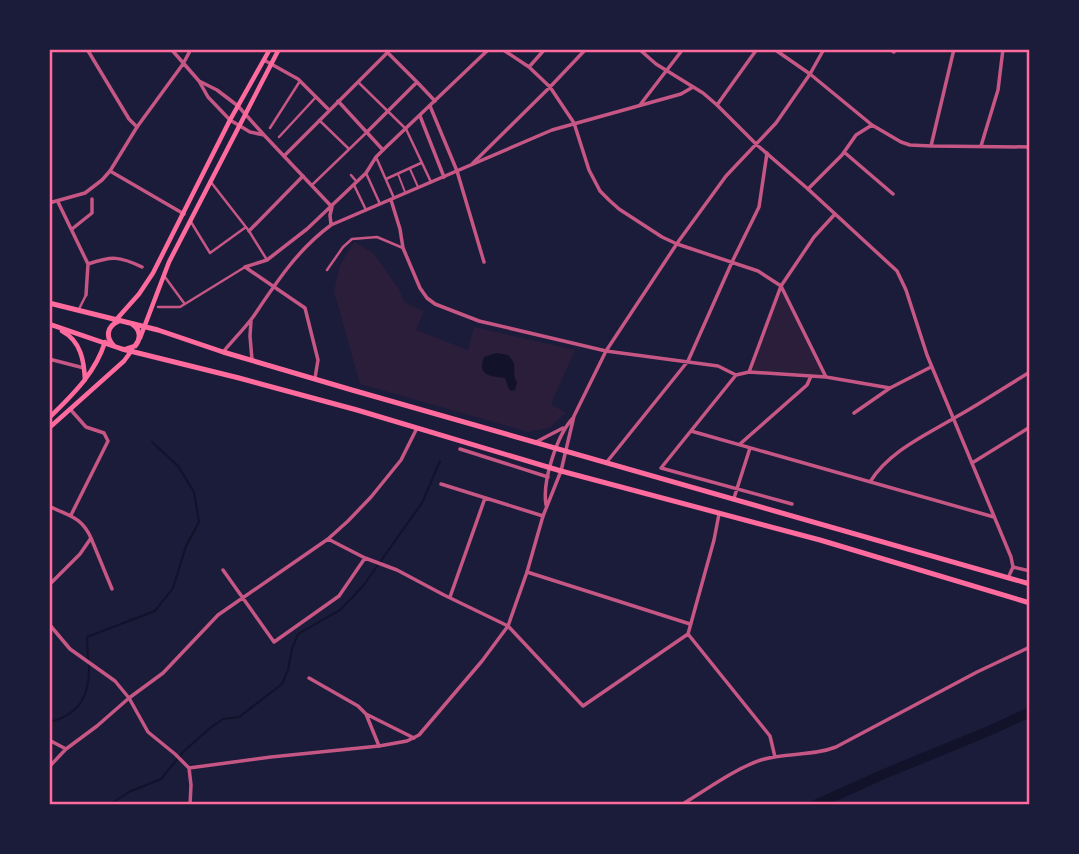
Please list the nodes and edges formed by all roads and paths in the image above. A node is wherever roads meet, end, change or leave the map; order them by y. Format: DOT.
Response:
graph roads {
  1 [pos="86,49"];
  2 [pos="171,49"];
  3 [pos="191,49"];
  4 [pos="270,49"];
  5 [pos="279,49"];
  6 [pos="489,49"];
  7 [pos="502,49"];
  8 [pos="545,49"];
  9 [pos="586,49"];
  10 [pos="639,49"];
  11 [pos="683,49"];
  12 [pos="757,49"];
  13 [pos="774,49"];
  14 [pos="824,49"];
  15 [pos="954,49"];
  16 [pos="1003,49"];
  17 [pos="389,51"];
  18 [pos="264,60"];
  19 [pos="183,64"];
  20 [pos="271,64"];
  21 [pos="529,67"];
  22 [pos="666,72"];
  23 [pos="810,74"];
  24 [pos="199,81"];
  25 [pos="300,81"];
  26 [pos="358,81"];
  27 [pos="416,82"];
  28 [pos="693,87"];
  29 [pos="550,88"];
  30 [pos="316,97"];
  31 [pos="338,101"];
  32 [pos="435,101"];
  33 [pos="640,105"];
  34 [pos="717,105"];
  35 [pos="238,106"];
  36 [pos="430,106"];
  37 [pos="329,110"];
  38 [pos="387,110"];
  39 [pos="246,113"];
  40 [pos="420,116"];
  41 [pos="230,120"];
  42 [pos="319,120"];
  43 [pos="575,123"];
  44 [pos="872,125"];
  45 [pos="138,127"];
  46 [pos="239,127"];
  47 [pos="270,128"];
  48 [pos="406,129"];
  49 [pos="367,132"];
  50 [pos="264,135"];
  51 [pos="279,137"];
  52 [pos="757,145"];
  53 [pos="931,146"];
  54 [pos="981,146"];
  55 [pos="1030,147"];
  56 [pos="349,149"];
  57 [pos="383,150"];
  58 [pos="845,152"];
  59 [pos="767,153"];
  60 [pos="284,156"];
  61 [pos="376,157"];
  62 [pos="422,162"];
  63 [pos="471,165"];
  64 [pos="410,168"];
  65 [pos="110,171"];
  66 [pos="457,171"];
  67 [pos="366,173"];
  68 [pos="397,173"];
  69 [pos="351,175"];
  70 [pos="303,176"];
  71 [pos="444,177"];
  72 [pos="386,179"];
  73 [pos="210,181"];
  74 [pos="355,182"];
  75 [pos="431,182"];
  76 [pos="312,185"];
  77 [pos="418,188"];
  78 [pos="808,189"];
  79 [pos="406,193"];
  80 [pos="894,194"];
  81 [pos="92,199"];
  82 [pos="392,199"];
  83 [pos="58,202"];
  84 [pos="49,203"];
  85 [pos="380,204"];
  86 [pos="331,207"];
  87 [pos="366,210"];
  88 [pos="184,214"];
  89 [pos="835,214"];
  90 [pos="191,222"];
  91 [pos="331,225"];
  92 [pos="72,229"];
  93 [pos="247,229"];
  94 [pos="677,244"];
  95 [pos="402,248"];
  96 [pos="267,260"];
  97 [pos="484,262"];
  98 [pos="732,262"];
  99 [pos="88,264"];
  100 [pos="142,267"];
  101 [pos="245,267"];
  102 [pos="327,270"];
  103 [pos="153,273"];
  104 [pos="163,274"];
  105 [pos="781,286"];
  106 [pos="272,287"];
  107 [pos="86,295"];
  108 [pos="49,303"];
  109 [pos="185,304"];
  110 [pos="158,307"];
  111 [pos="78,311"];
  112 [pos="252,319"];
  113 [pos="117,322"];
  114 [pos="49,324"];
  115 [pos="131,324"];
  116 [pos="145,326"];
  117 [pos="108,335"];
  118 [pos="138,341"];
  119 [pos="105,343"];
  120 [pos="114,346"];
  121 [pos="122,349"];
  122 [pos="132,351"];
  123 [pos="606,351"];
  124 [pos="223,352"];
  125 [pos="49,359"];
  126 [pos="252,360"];
  127 [pos="688,361"];
  128 [pos="932,367"];
  129 [pos="85,368"];
  130 [pos="749,372"];
  131 [pos="1030,372"];
  132 [pos="737,375"];
  133 [pos="811,376"];
  134 [pos="825,377"];
  135 [pos="315,379"];
  136 [pos="85,381"];
  137 [pos="890,388"];
  138 [pos="70,409"];
  139 [pos="854,413"];
  140 [pos="575,416"];
  141 [pos="49,418"];
  142 [pos="954,418"];
  143 [pos="565,427"];
  144 [pos="1030,427"];
  145 [pos="49,428"];
  146 [pos="417,428"];
  147 [pos="691,431"];
  148 [pos="536,443"];
  149 [pos="739,445"];
  150 [pos="556,448"];
  151 [pos="750,448"];
  152 [pos="460,449"];
  153 [pos="567,451"];
  154 [pos="606,463"];
  155 [pos="972,463"];
  156 [pos="550,468"];
  157 [pos="561,471"];
  158 [pos="548,477"];
  159 [pos="870,482"];
  160 [pos="441,484"];
  161 [pos="737,488"];
  162 [pos="485,498"];
  163 [pos="734,498"];
  164 [pos="792,504"];
  165 [pos="546,506"];
  166 [pos="50,508"];
  167 [pos="719,514"];
  168 [pos="71,515"];
  169 [pos="542,516"];
  170 [pos="994,517"];
  171 [pos="91,538"];
  172 [pos="328,539"];
  173 [pos="365,558"];
  174 [pos="1013,568"];
  175 [pos="223,570"];
  176 [pos="1030,570"];
  177 [pos="527,572"];
  178 [pos="1008,578"];
  179 [pos="1030,584"];
  180 [pos="49,585"];
  181 [pos="113,589"];
  182 [pos="242,597"];
  183 [pos="450,597"];
  184 [pos="1030,603"];
  185 [pos="49,624"];
  186 [pos="690,624"];
  187 [pos="508,626"];
  188 [pos="688,634"];
  189 [pos="1030,647"];
  190 [pos="309,678"];
  191 [pos="129,698"];
  192 [pos="366,714"];
  193 [pos="414,738"];
  194 [pos="49,740"];
  195 [pos="379,746"];
  196 [pos="66,749"];
  197 [pos="775,757"];
  198 [pos="49,767"];
  199 [pos="189,768"];
  200 [pos="190,805"];
  201 [pos="681,805"];
  1 -- 45 [label="street"];
  2 -- 19 [label="street"];
  3 -- 19 [label="street"];
  4 -- 18 [label="main road"];
  5 -- 20 [label="main road"];
  6 -- 32 [label="street"];
  7 -- 21 [label="street"];
  8 -- 21 [label="street"];
  9 -- 29 [label="street"];
  10 -- 22 [label="street"];
  11 -- 22 [label="street"];
  12 -- 34 [label="street"];
  13 -- 23 [label="street"];
  14 -- 23 [label="street"];
  15 -- 53 [label="street"];
  16 -- 54 [label="street"];
  17 -- 26 [label="street"];
  17 -- 27 [label="street"];
  18 -- 20 [label="street"];
  18 -- 35 [label="main road"];
  19 -- 24 [label="street"];
  19 -- 45 [label="street"];
  20 -- 25 [label="street"];
  20 -- 39 [label="main road"];
  21 -- 29 [label="street"];
  22 -- 28 [label="street"];
  22 -- 33 [label="street"];
  23 -- 44 [label="street"];
  23 -- 52 [label="street"];
  24 -- 35 [label="street"];
  24 -- 41 [label="street"];
  25 -- 30 [label="street"];
  25 -- 47 [label="street"];
  26 -- 31 [label="street"];
  26 -- 38 [label="street"];
  27 -- 32 [label="street"];
  27 -- 38 [label="street"];
  28 -- 33 [label="street"];
  28 -- 34 [label="street"];
  29 -- 43 [label="street"];
  29 -- 63 [label="street"];
  30 -- 37 [label="street"];
  30 -- 51 [label="street"];
  31 -- 37 [label="street"];
  31 -- 49 [label="street"];
  32 -- 36 [label="street"];
  33 -- 43 [label="street"];
  34 -- 52 [label="street"];
  35 -- 39 [label="street"];
  35 -- 41 [label="main road"];
  36 -- 40 [label="street"];
  36 -- 66 [label="street"];
  37 -- 42 [label="street"];
  38 -- 48 [label="street"];
  38 -- 49 [label="street"];
  39 -- 46 [label="main road"];
  39 -- 50 [label="street"];
  40 -- 48 [label="street"];
  40 -- 71 [label="street"];
  41 -- 46 [label="street"];
  41 -- 88 [label="main road"];
  42 -- 56 [label="street"];
  42 -- 60 [label="street"];
  43 -- 63 [label="street"];
  43 -- 94 [label="street"];
  44 -- 53 [label="street"];
  44 -- 58 [label="street"];
  45 -- 65 [label="street"];
  46 -- 50 [label="street"];
  46 -- 73 [label="main road"];
  48 -- 57 [label="street"];
  48 -- 62 [label="street"];
  49 -- 56 [label="street"];
  49 -- 57 [label="street"];
  50 -- 60 [label="street"];
  52 -- 59 [label="street"];
  52 -- 94 [label="street"];
  53 -- 54 [label="street"];
  54 -- 55 [label="street"];
  56 -- 76 [label="street"];
  57 -- 61 [label="street"];
  58 -- 78 [label="street"];
  58 -- 80 [label="street"];
  59 -- 78 [label="street"];
  59 -- 98 [label="street"];
  60 -- 70 [label="street"];
  61 -- 67 [label="street"];
  61 -- 72 [label="street"];
  62 -- 64 [label="street"];
  62 -- 75 [label="street"];
  63 -- 66 [label="street"];
  64 -- 68 [label="street"];
  64 -- 77 [label="lane"];
  65 -- 83 [label="street"];
  65 -- 88 [label="street"];
  66 -- 71 [label="street"];
  66 -- 97 [label="street"];
  67 -- 74 [label="street"];
  67 -- 85 [label="street"];
  68 -- 72 [label="street"];
  68 -- 79 [label="lane"];
  69 -- 74 [label="street"];
  70 -- 76 [label="street"];
  70 -- 93 [label="street"];
  71 -- 75 [label="street"];
  72 -- 82 [label="street"];
  73 -- 90 [label="main road"];
  73 -- 93 [label="street"];
  74 -- 86 [label="street"];
  74 -- 87 [label="street"];
  75 -- 77 [label="street"];
  76 -- 86 [label="street"];
  77 -- 79 [label="street"];
  78 -- 89 [label="street"];
  79 -- 82 [label="street"];
  81 -- 92 [label="street"];
  82 -- 85 [label="street"];
  82 -- 95 [label="street"];
  83 -- 84 [label="street"];
  83 -- 92 [label="street"];
  85 -- 87 [label="street"];
  86 -- 91 [label="street"];
  86 -- 96 [label="street"];
  87 -- 91 [label="street"];
  88 -- 103 [label="main road"];
  89 -- 105 [label="street"];
  89 -- 128 [label="street"];
  90 -- 93 [label="street"];
  90 -- 104 [label="main road"];
  91 -- 106 [label="street"];
  92 -- 99 [label="street"];
  93 -- 96 [label="street"];
  94 -- 98 [label="street"];
  94 -- 123 [label="street"];
  95 -- 102 [label="street"];
  95 -- 123 [label="street"];
  96 -- 101 [label="street"];
  98 -- 105 [label="street"];
  98 -- 127 [label="street"];
  99 -- 100 [label="street"];
  99 -- 107 [label="street"];
  100 -- 103 [label="street"];
  101 -- 106 [label="street"];
  101 -- 109 [label="street"];
  103 -- 113 [label="main road"];
  104 -- 109 [label="street"];
  104 -- 116 [label="main road"];
  105 -- 130 [label="street"];
  105 -- 134 [label="street"];
  106 -- 112 [label="street"];
  106 -- 135 [label="street"];
  107 -- 111 [label="street"];
  108 -- 111 [label="highway"];
  109 -- 110 [label="street"];
  111 -- 113 [label="highway"];
  112 -- 124 [label="street"];
  112 -- 126 [label="street"];
  113 -- 115 [label="highway"];
  113 -- 117 [label="highway"];
  114 -- 119 [label="highway"];
  114 -- 129 [label="main road"];
  115 -- 116 [label="highway"];
  115 -- 118 [label="highway"];
  116 -- 118 [label="main road"];
  116 -- 124 [label="highway"];
  117 -- 119 [label="main road"];
  117 -- 120 [label="highway"];
  118 -- 121 [label="highway"];
  118 -- 122 [label="main road"];
  119 -- 120 [label="highway"];
  119 -- 136 [label="main road"];
  120 -- 121 [label="highway"];
  121 -- 122 [label="highway"];
  122 -- 138 [label="main road"];
  122 -- 146 [label="highway"];
  123 -- 127 [label="street"];
  123 -- 140 [label="street"];
  124 -- 126 [label="highway"];
  125 -- 129 [label="street"];
  126 -- 135 [label="highway"];
  127 -- 132 [label="street"];
  127 -- 154 [label="street"];
  128 -- 137 [label="street"];
  128 -- 142 [label="street"];
  129 -- 136 [label="main road"];
  130 -- 132 [label="street"];
  130 -- 133 [label="street"];
  131 -- 142 [label="street"];
  132 -- 147 [label="street"];
  133 -- 134 [label="street"];
  133 -- 149 [label="street"];
  134 -- 137 [label="street"];
  135 -- 148 [label="highway"];
  136 -- 141 [label="main road"];
  137 -- 139 [label="street"];
  138 -- 145 [label="main road"];
  138 -- 168 [label="street"];
  140 -- 143 [label="street"];
  140 -- 153 [label="street"];
  142 -- 155 [label="street"];
  142 -- 159 [label="street"];
  143 -- 148 [label="street"];
  143 -- 150 [label="street"];
  144 -- 155 [label="street"];
  146 -- 156 [label="highway"];
  146 -- 172 [label="street"];
  147 -- 149 [label="street"];
  147 -- 161 [label="street"];
  148 -- 150 [label="highway"];
  149 -- 151 [label="street"];
  150 -- 153 [label="highway"];
  150 -- 156 [label="street"];
  151 -- 159 [label="street"];
  151 -- 161 [label="street"];
  152 -- 158 [label="street"];
  153 -- 154 [label="highway"];
  153 -- 157 [label="street"];
  154 -- 163 [label="highway"];
  155 -- 170 [label="street"];
  156 -- 157 [label="highway"];
  156 -- 158 [label="street"];
  157 -- 165 [label="street"];
  157 -- 167 [label="highway"];
  158 -- 165 [label="street"];
  159 -- 170 [label="street"];
  160 -- 162 [label="street"];
  161 -- 163 [label="street"];
  161 -- 164 [label="street"];
  162 -- 169 [label="street"];
  162 -- 183 [label="street"];
  163 -- 178 [label="highway"];
  165 -- 169 [label="street"];
  166 -- 168 [label="street"];
  167 -- 184 [label="highway"];
  167 -- 186 [label="street"];
  168 -- 171 [label="street"];
  169 -- 177 [label="street"];
  170 -- 174 [label="street"];
  171 -- 180 [label="street"];
  171 -- 181 [label="street"];
  172 -- 173 [label="street"];
  172 -- 182 [label="street"];
  173 -- 182 [label="street"];
  173 -- 183 [label="street"];
  174 -- 176 [label="street"];
  174 -- 178 [label="street"];
  175 -- 182 [label="street"];
  177 -- 186 [label="street"];
  177 -- 187 [label="street"];
  178 -- 179 [label="highway"];
  182 -- 191 [label="street"];
  183 -- 187 [label="street"];
  185 -- 191 [label="street"];
  186 -- 188 [label="street"];
  187 -- 188 [label="street"];
  187 -- 193 [label="street"];
  188 -- 197 [label="street"];
  189 -- 197 [label="street"];
  190 -- 192 [label="street"];
  191 -- 196 [label="street"];
  191 -- 199 [label="street"];
  192 -- 193 [label="street"];
  192 -- 195 [label="street"];
  193 -- 195 [label="street"];
  194 -- 196 [label="street"];
  195 -- 199 [label="street"];
  196 -- 198 [label="street"];
  197 -- 201 [label="street"];
  199 -- 200 [label="street"];
}
